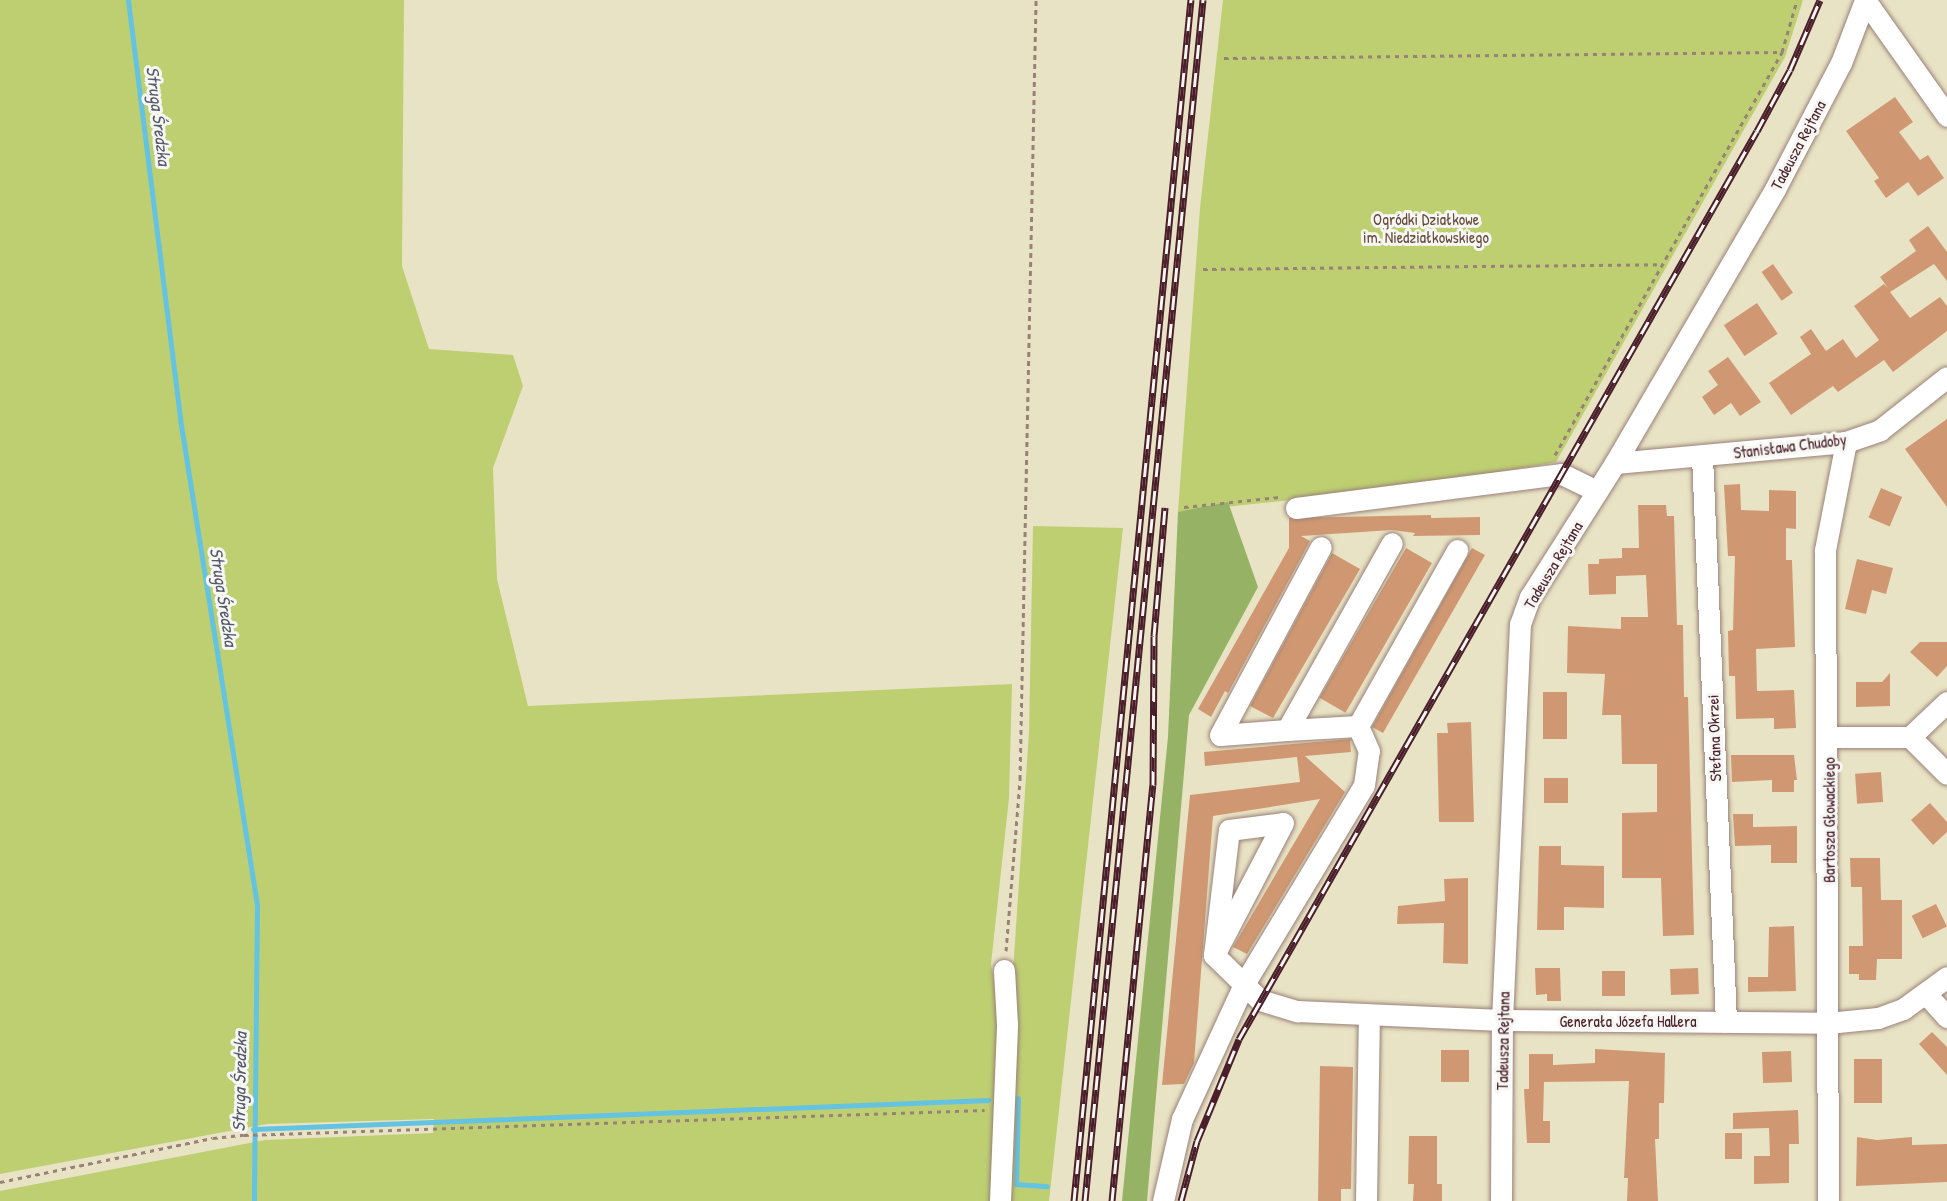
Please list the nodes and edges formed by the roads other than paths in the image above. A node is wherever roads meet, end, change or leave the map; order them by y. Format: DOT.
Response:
graph roads {
  1 [pos="1865,0"];
  2 [pos="1947,116"];
  3 [pos="1947,377"];
  4 [pos="1846,442"];
  5 [pos="1702,456"];
  6 [pos="1615,463"];
  7 [pos="1597,491"];
  8 [pos="1296,508"];
  9 [pos="1392,543"];
  10 [pos="1321,547"];
  11 [pos="1457,550"];
  12 [pos="1947,702"];
  13 [pos="1358,726"];
  14 [pos="1287,730"];
  15 [pos="1829,737"];
  16 [pos="1910,737"];
  17 [pos="1947,774"];
  18 [pos="1214,955"];
  19 [pos="1004,970"];
  20 [pos="1947,977"];
  21 [pos="1244,984"];
  22 [pos="1927,995"];
  23 [pos="1369,1015"];
  24 [pos="1947,1017"];
  25 [pos="1502,1020"];
  26 [pos="1726,1021"];
  27 [pos="1828,1023"];
  28 [pos="1000,1201"];
  29 [pos="1163,1201"];
  30 [pos="1366,1201"];
  31 [pos="1501,1201"];
  32 [pos="1828,1201"];
  1 -- 2 [label="street"];
  1 -- 6 [label="street, Tadeusza Rejtana"];
  3 -- 4 [label="street, Stanisława Chudoby"];
  4 -- 5 [label="street, Stanisława Chudoby"];
  4 -- 15 [label="street, Bartosza Głowackiego"];
  5 -- 6 [label="street, Stanisława Chudoby"];
  5 -- 26 [label="street, Stefana Okrzei"];
  6 -- 7 [label="street, Tadeusza Rejtana"];
  7 -- 8 [label="street"];
  7 -- 25 [label="street, Tadeusza Rejtana"];
  9 -- 14 [label="street"];
  10 -- 14 [label="street"];
  11 -- 13 [label="street"];
  12 -- 16 [label="street"];
  13 -- 14 [label="street"];
  13 -- 21 [label="street"];
  15 -- 16 [label="street"];
  15 -- 27 [label="street, Bartosza Głowackiego"];
  16 -- 17 [label="street"];
  18 -- 18 [label="street"];
  18 -- 21 [label="street, Generała Józefa Hallera"];
  19 -- 28 [label="street"];
  20 -- 22 [label="street, Generała Józefa Hallera"];
  21 -- 23 [label="street, Generała Józefa Hallera"];
  21 -- 29 [label="street"];
  22 -- 24 [label="street"];
  22 -- 27 [label="street, Generała Józefa Hallera"];
  23 -- 25 [label="street, Generała Józefa Hallera"];
  23 -- 30 [label="street"];
  25 -- 26 [label="street, Generała Józefa Hallera"];
  25 -- 31 [label="street, Tadeusza Rejtana"];
  26 -- 27 [label="street, Generała Józefa Hallera"];
  27 -- 32 [label="street, Bartosza Głowackiego"];
}
